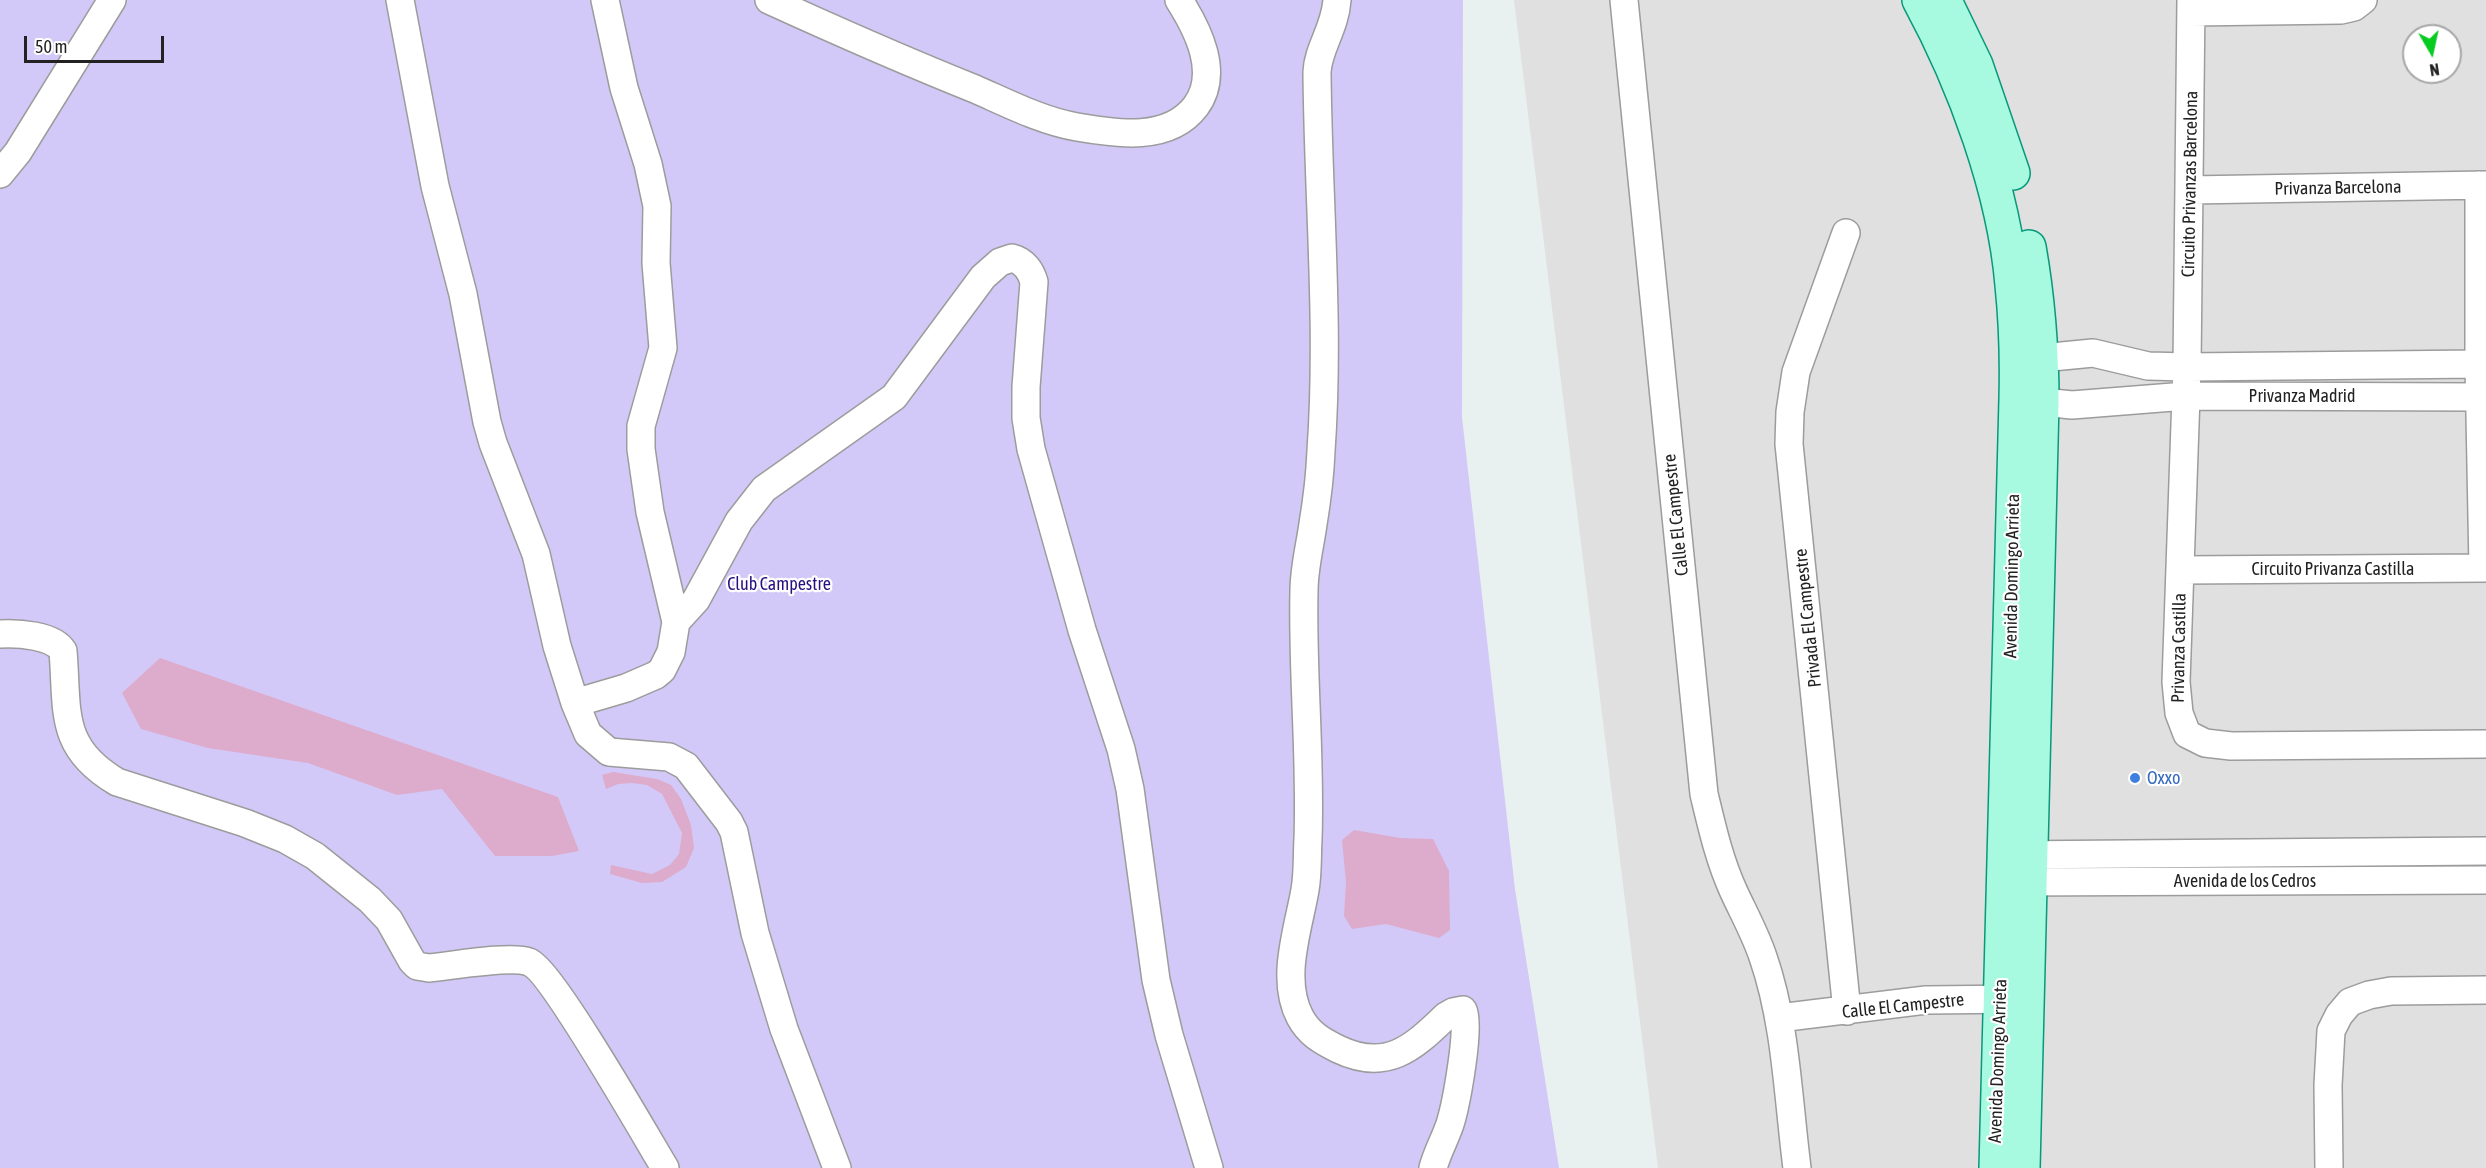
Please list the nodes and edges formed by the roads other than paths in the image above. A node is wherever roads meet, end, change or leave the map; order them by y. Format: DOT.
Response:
graph roads {
  1 [pos="112,0"];
  2 [pos="399,0"];
  3 [pos="605,0"];
  4 [pos="769,0"];
  5 [pos="1179,0"];
  6 [pos="1337,0"];
  7 [pos="1624,0"];
  8 [pos="1919,0"];
  9 [pos="1945,0"];
  10 [pos="2363,0"];
  11 [pos="2191,6"];
  12 [pos="0,174"];
  13 [pos="2482,185"];
  14 [pos="2190,190"];
  15 [pos="1846,233"];
  16 [pos="2029,360"];
  17 [pos="2124,360"];
  18 [pos="2479,364"];
  19 [pos="2187,367"];
  20 [pos="2186,396"];
  21 [pos="2480,397"];
  22 [pos="2029,400"];
  23 [pos="2124,400"];
  24 [pos="2484,568"];
  25 [pos="2181,570"];
  26 [pos="676,622"];
  27 [pos="0,634"];
  28 [pos="575,703"];
  29 [pos="2486,744"];
  30 [pos="2486,851"];
  31 [pos="2017,868"];
  32 [pos="2486,880"];
  33 [pos="2486,990"];
  34 [pos="2014,998"];
  35 [pos="1847,1011"];
  36 [pos="1779,1018"];
  37 [pos="665,1168"];
  38 [pos="837,1168"];
  39 [pos="1209,1168"];
  40 [pos="1433,1168"];
  41 [pos="1797,1168"];
  42 [pos="1996,1168"];
  43 [pos="2023,1168"];
  44 [pos="2329,1168"];
  1 -- 12 [label="street"];
  2 -- 28 [label="street"];
  3 -- 26 [label="street"];
  4 -- 5 [label="street"];
  6 -- 40 [label="street"];
  7 -- 36 [label="street, Calle El Campestre"];
  8 -- 16 [label="main road, Avenida Domingo Arrieta"];
  9 -- 16 [label="main road, Avenida Domingo Arrieta"];
  10 -- 11 [label="street"];
  11 -- 14 [label="street, Circuito Privanzas Barcelona"];
  13 -- 14 [label="street, Privanza Barcelona"];
  13 -- 18 [label="street"];
  14 -- 19 [label="street, Circuito Privanzas Barcelona"];
  15 -- 35 [label="street, Privada El Campestre"];
  16 -- 17 [label="street, Privanza Madrid"];
  16 -- 22 [label="main road, Avenida Domingo Arrieta"];
  17 -- 19 [label="street, Privanza Madrid"];
  17 -- 23 [label="street"];
  18 -- 19 [label="street, Privanza Madrid"];
  18 -- 21 [label="street"];
  19 -- 20 [label="street, Privanza Castilla"];
  20 -- 21 [label="street, Privanza Madrid"];
  20 -- 23 [label="street, Privanza Madrid"];
  20 -- 25 [label="street, Privanza Castilla"];
  21 -- 24 [label="street"];
  22 -- 23 [label="street, Privanza Madrid"];
  22 -- 31 [label="main road, Avenida Domingo Arrieta"];
  24 -- 25 [label="street, Circuito Privanza Castilla"];
  25 -- 29 [label="street, Privanza Castilla"];
  26 -- 28 [label="street"];
  26 -- 39 [label="street"];
  27 -- 37 [label="street"];
  28 -- 38 [label="street"];
  30 -- 31 [label="street, Avenida de los Cedros"];
  31 -- 32 [label="street, Avenida de los Cedros"];
  31 -- 34 [label="main road, Avenida Domingo Arrieta"];
  33 -- 44 [label="street"];
  34 -- 35 [label="street, Calle El Campestre"];
  34 -- 42 [label="main road, Avenida Domingo Arrieta"];
  34 -- 43 [label="main road, Avenida Domingo Arrieta"];
  35 -- 36 [label="street, Calle El Campestre"];
  36 -- 41 [label="street, Calle El Campestre"];
}
